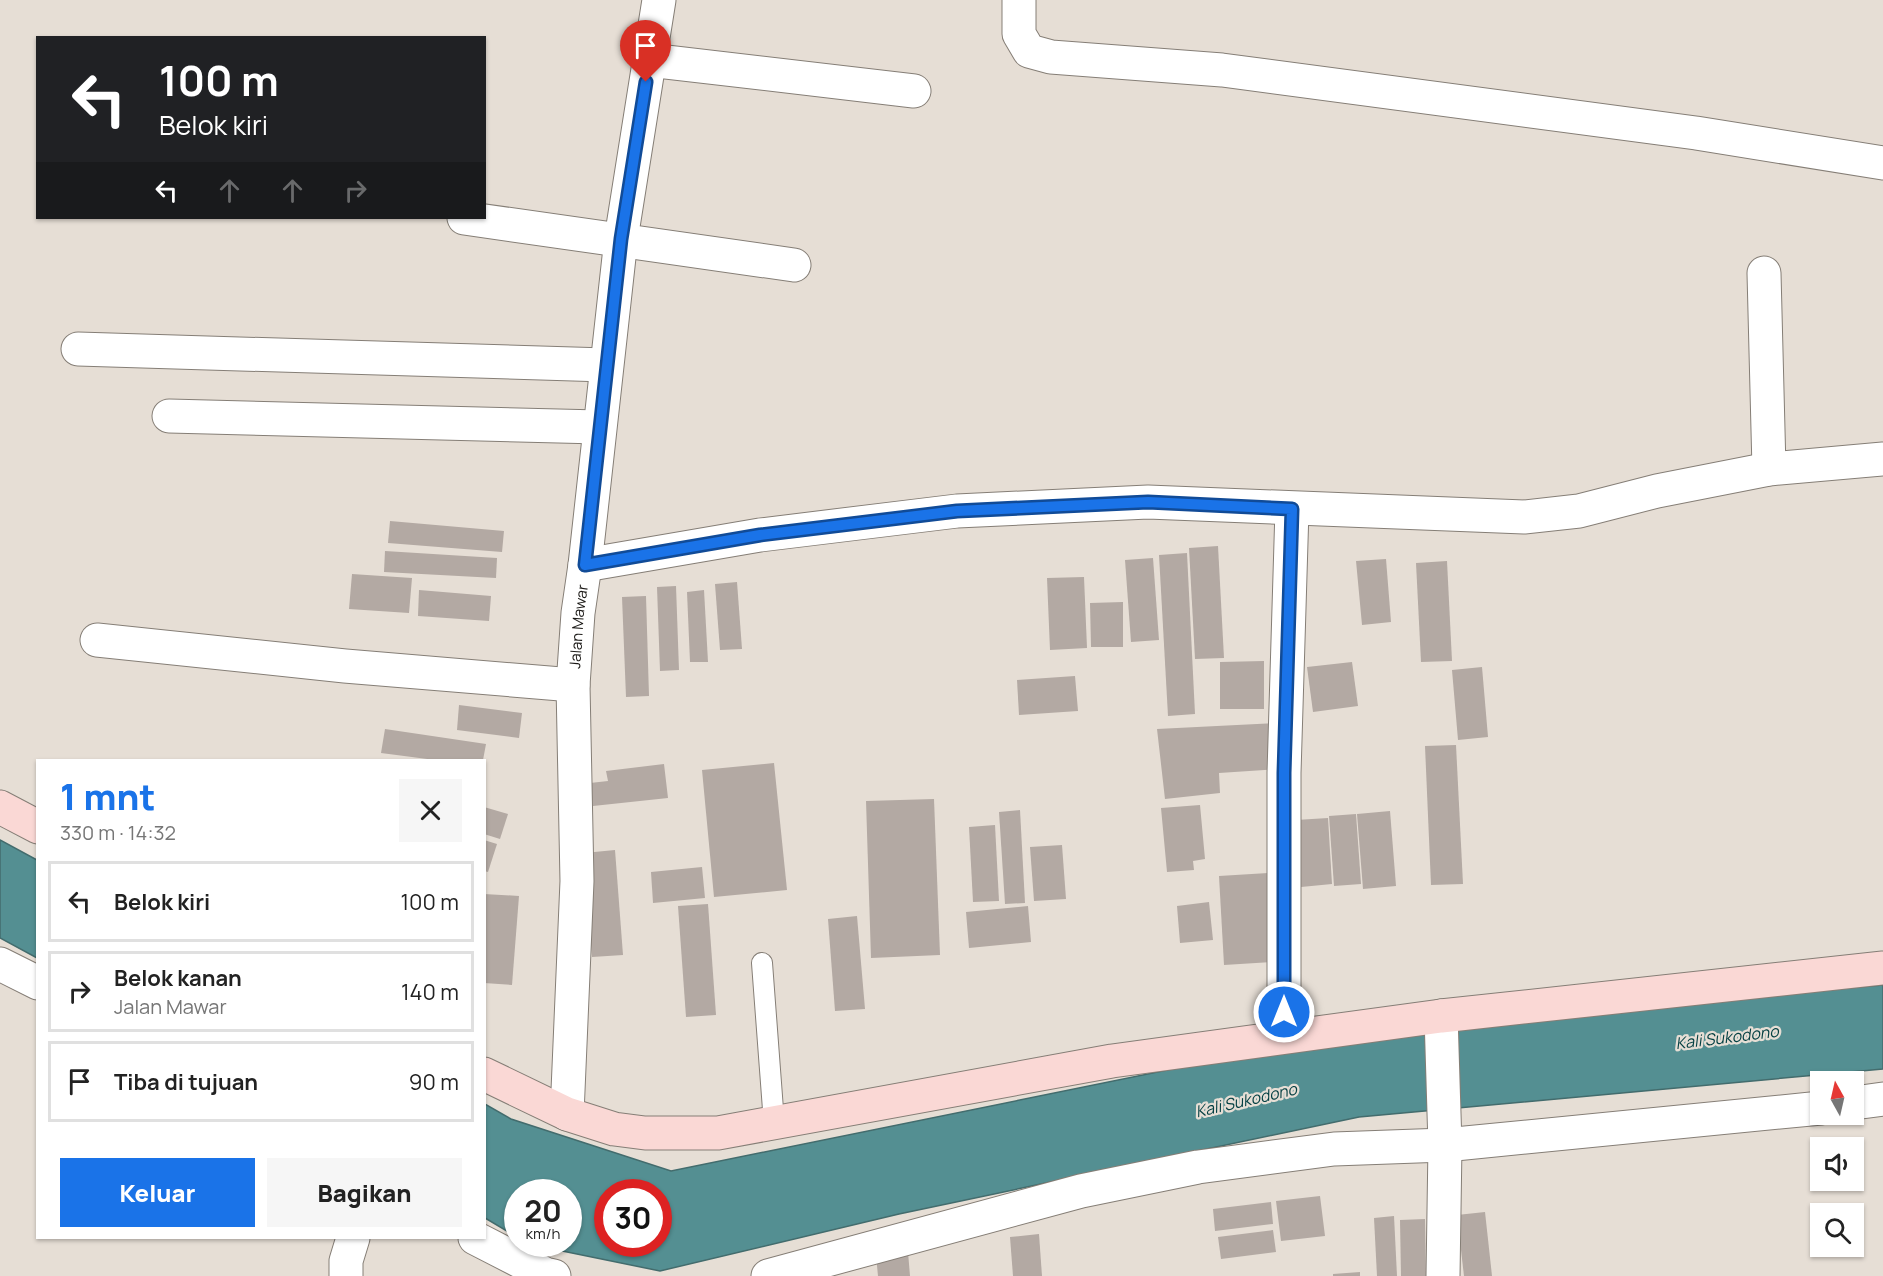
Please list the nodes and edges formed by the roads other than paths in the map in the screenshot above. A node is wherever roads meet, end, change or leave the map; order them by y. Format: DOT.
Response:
graph roads {
  1 [pos="659,0"];
  2 [pos="1019,0"];
  3 [pos="649,60"];
  4 [pos="914,91"];
  5 [pos="1883,163"];
  6 [pos="471,219"];
  7 [pos="621,239"];
  8 [pos="794,265"];
  9 [pos="1764,273"];
  10 [pos="78,350"];
  11 [pos="606,366"];
  12 [pos="170,416"];
  13 [pos="599,427"];
  14 [pos="1883,459"];
  15 [pos="1769,469"];
  16 [pos="1292,509"];
  17 [pos="585,565"];
  18 [pos="97,640"];
  19 [pos="573,685"];
  20 [pos="0,807"];
  21 [pos="36,826"];
  22 [pos="762,963"];
  23 [pos="0,964"];
  24 [pos="1883,968"];
  25 [pos="36,982"];
  26 [pos="1441,1019"];
  27 [pos="1284,1036"];
  28 [pos="486,1075"];
  29 [pos="1883,1099"];
  30 [pos="1864,1102"];
  31 [pos="1810,1109"];
  32 [pos="567,1114"];
  33 [pos="774,1123"];
  34 [pos="1445,1134"];
  35 [pos="353,1239"];
  36 [pos="477,1239"];
  37 [pos="346,1276"];
  38 [pos="554,1276"];
  39 [pos="768,1276"];
  40 [pos="1443,1276"];
  1 -- 3 [label="street, Jalan Mawar"];
  2 -- 5 [label="street"];
  3 -- 4 [label="street"];
  3 -- 7 [label="street, Jalan Mawar"];
  6 -- 7 [label="street"];
  7 -- 8 [label="street"];
  7 -- 11 [label="street, Jalan Mawar"];
  9 -- 15 [label="street"];
  10 -- 11 [label="street"];
  11 -- 13 [label="street, Jalan Mawar"];
  12 -- 13 [label="street"];
  13 -- 17 [label="street, Jalan Mawar"];
  14 -- 15 [label="street"];
  15 -- 16 [label="street"];
  16 -- 17 [label="street"];
  16 -- 27 [label="street"];
  17 -- 19 [label="street, Jalan Mawar"];
  18 -- 19 [label="street"];
  19 -- 32 [label="street, Jalan Mawar"];
  20 -- 21 [label="main road"];
  22 -- 33 [label="lane"];
  23 -- 25 [label="street"];
  24 -- 26 [label="main road"];
  26 -- 27 [label="main road"];
  26 -- 34 [label="street"];
  27 -- 33 [label="main road"];
  28 -- 32 [label="main road"];
  29 -- 30 [label="street"];
  31 -- 34 [label="street"];
  32 -- 33 [label="main road"];
  34 -- 39 [label="street"];
  34 -- 40 [label="street"];
  35 -- 37 [label="street"];
  36 -- 38 [label="street"];
}
